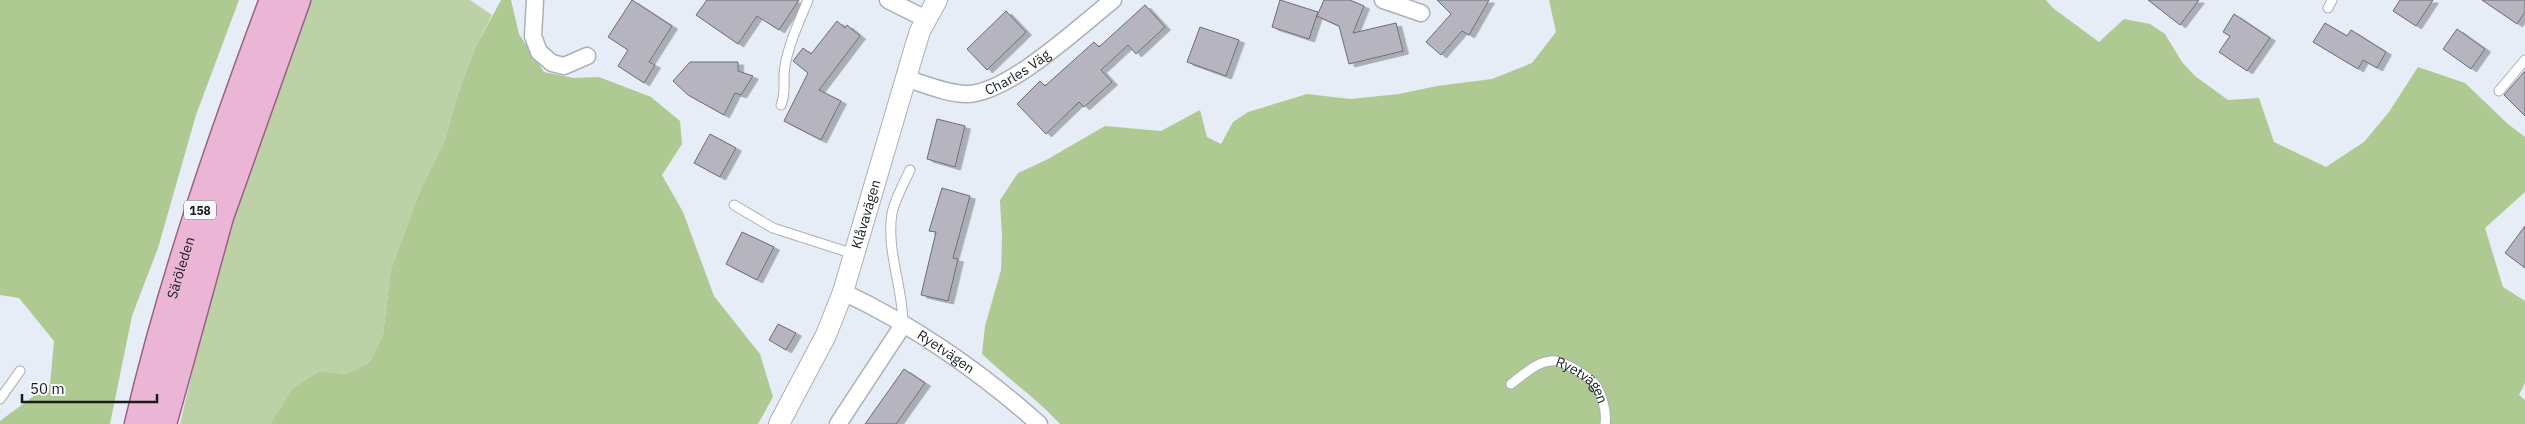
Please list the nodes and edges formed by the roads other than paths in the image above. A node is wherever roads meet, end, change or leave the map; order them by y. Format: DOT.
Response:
graph roads {
  1 [pos="273,0"];
  2 [pos="298,0"];
  3 [pos="535,0"];
  4 [pos="808,0"];
  5 [pos="888,0"];
  6 [pos="937,0"];
  7 [pos="1113,0"];
  8 [pos="1383,0"];
  9 [pos="1421,13"];
  10 [pos="926,19"];
  11 [pos="587,56"];
  12 [pos="2525,60"];
  13 [pos="905,78"];
  14 [pos="2499,91"];
  15 [pos="781,104"];
  16 [pos="910,170"];
  17 [pos="734,205"];
  18 [pos="854,254"];
  19 [pos="843,292"];
  20 [pos="903,325"];
  21 [pos="20,371"];
  22 [pos="1511,384"];
  23 [pos="0,399"];
  24 [pos="138,424"];
  25 [pos="163,424"];
  26 [pos="780,424"];
  27 [pos="838,424"];
  28 [pos="1039,424"];
  29 [pos="1605,424"];
  1 -- 24 [label="main road, Säröleden / 158"];
  2 -- 25 [label="main road, Säröleden / 158"];
  3 -- 11 [label="street"];
  4 -- 15 [label="lane"];
  5 -- 10 [label="street"];
  6 -- 10 [label="street, Klåvavägen"];
  7 -- 13 [label="street, Charles Väg"];
  8 -- 9 [label="street"];
  10 -- 13 [label="street, Klåvavägen"];
  12 -- 14 [label="lane"];
  13 -- 18 [label="street, Klåvavägen"];
  16 -- 20 [label="lane"];
  17 -- 18 [label="lane"];
  18 -- 19 [label="street, Klåvavägen"];
  19 -- 20 [label="street, Ryetvägen"];
  19 -- 26 [label="street, Klåvavägen"];
  20 -- 27 [label="street"];
  20 -- 28 [label="street, Ryetvägen"];
  21 -- 23 [label="lane"];
  22 -- 29 [label="lane, Ryetvägen"];
}
